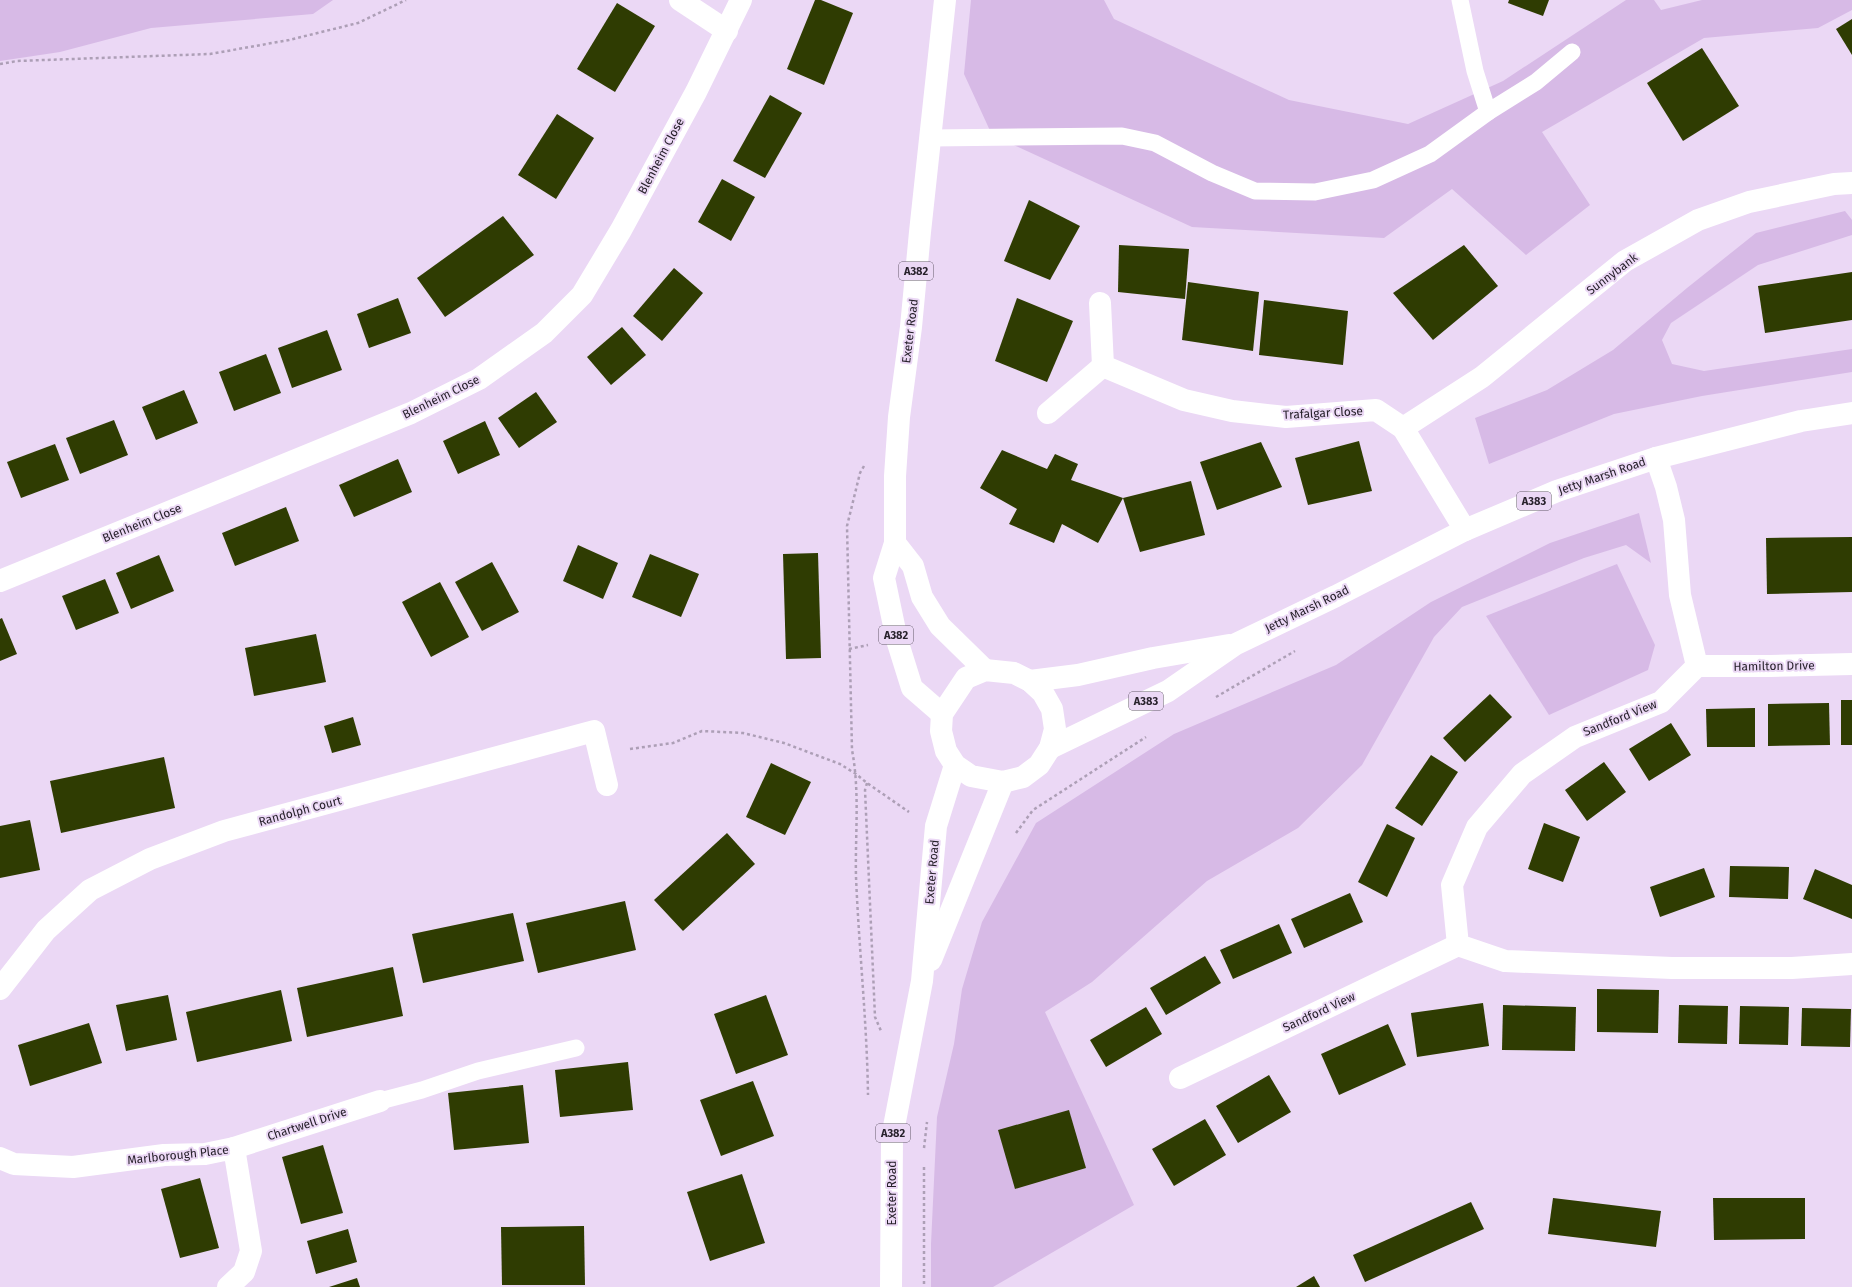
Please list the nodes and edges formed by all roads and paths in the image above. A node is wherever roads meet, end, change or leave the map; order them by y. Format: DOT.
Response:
graph roads {
  1 [pos="406,0"];
  2 [pos="680,0"];
  3 [pos="741,0"];
  4 [pos="946,0"];
  5 [pos="1460,0"];
  6 [pos="727,31"];
  7 [pos="1572,52"];
  8 [pos="0,64"];
  9 [pos="1488,112"];
  10 [pos="931,138"];
  11 [pos="1852,183"];
  12 [pos="1100,303"];
  13 [pos="1103,366"];
  14 [pos="1852,412"];
  15 [pos="1048,413"];
  16 [pos="1403,428"];
  17 [pos="1656,458"];
  18 [pos="1465,530"];
  19 [pos="895,543"];
  20 [pos="0,581"];
  21 [pos="1236,644"];
  22 [pos="1295,651"];
  23 [pos="1852,664"];
  24 [pos="1697,666"];
  25 [pos="985,670"];
  26 [pos="1030,681"];
  27 [pos="1214,698"];
  28 [pos="942,714"];
  29 [pos="1146,737"];
  30 [pos="1050,748"];
  31 [pos="600,755"];
  32 [pos="956,765"];
  33 [pos="1003,782"];
  34 [pos="607,785"];
  35 [pos="1015,834"];
  36 [pos="1458,945"];
  37 [pos="1852,964"];
  38 [pos="922,981"];
  39 [pos="0,989"];
  40 [pos="576,1048"];
  41 [pos="907,1060"];
  42 [pos="1180,1078"];
  43 [pos="380,1101"];
  44 [pos="928,1116"];
  45 [pos="234,1148"];
  46 [pos="924,1154"];
  47 [pos="0,1158"];
  48 [pos="924,1162"];
  49 [pos="228,1287"];
  50 [pos="892,1287"];
  51 [pos="924,1287"];
  1 -- 8 [label="path"];
  2 -- 6 [label="street"];
  3 -- 6 [label="street, Blenheim Close"];
  4 -- 10 [label="street, Exeter Road / A382"];
  5 -- 9 [label="lane"];
  6 -- 20 [label="street, Blenheim Close"];
  7 -- 9 [label="lane"];
  9 -- 10 [label="lane"];
  10 -- 19 [label="street, Exeter Road / A382"];
  11 -- 16 [label="street, Sunnybank"];
  12 -- 13 [label="street"];
  13 -- 15 [label="street"];
  13 -- 16 [label="street, Trafalgar Close"];
  14 -- 17 [label="street, Jetty Marsh Road / A383"];
  16 -- 18 [label="street, Trafalgar Close"];
  17 -- 18 [label="street, Jetty Marsh Road / A383"];
  17 -- 24 [label="street"];
  18 -- 21 [label="street, Jetty Marsh Road / A383"];
  19 -- 25 [label="street"];
  19 -- 28 [label="street, Exeter Road / A382"];
  21 -- 26 [label="street, Jetty Marsh Road / A383"];
  21 -- 30 [label="street, Jetty Marsh Road / A383"];
  22 -- 27 [label="path"];
  23 -- 24 [label="street, Hamilton Drive"];
  24 -- 36 [label="street, Sandford View"];
  25 -- 26 [label="street"];
  25 -- 28 [label="street"];
  26 -- 30 [label="street"];
  28 -- 32 [label="street"];
  29 -- 35 [label="path"];
  30 -- 33 [label="street"];
  31 -- 34 [label="street, Randolph Court"];
  31 -- 39 [label="street, Randolph Court"];
  31 -- 41 [label="path"];
  32 -- 33 [label="street"];
  32 -- 38 [label="street, Exeter Road / A382"];
  33 -- 38 [label="street, Exeter Road / A382"];
  36 -- 37 [label="street"];
  36 -- 42 [label="street, Sandford View"];
  38 -- 41 [label="street, Exeter Road / A382"];
  40 -- 43 [label="lane"];
  41 -- 50 [label="street, Exeter Road / A382"];
  43 -- 45 [label="street, Chartwell Drive"];
  44 -- 46 [label="path"];
  45 -- 47 [label="street, Marlborough Place"];
  45 -- 49 [label="street, Marlborough Place"];
  48 -- 51 [label="path"];
}
